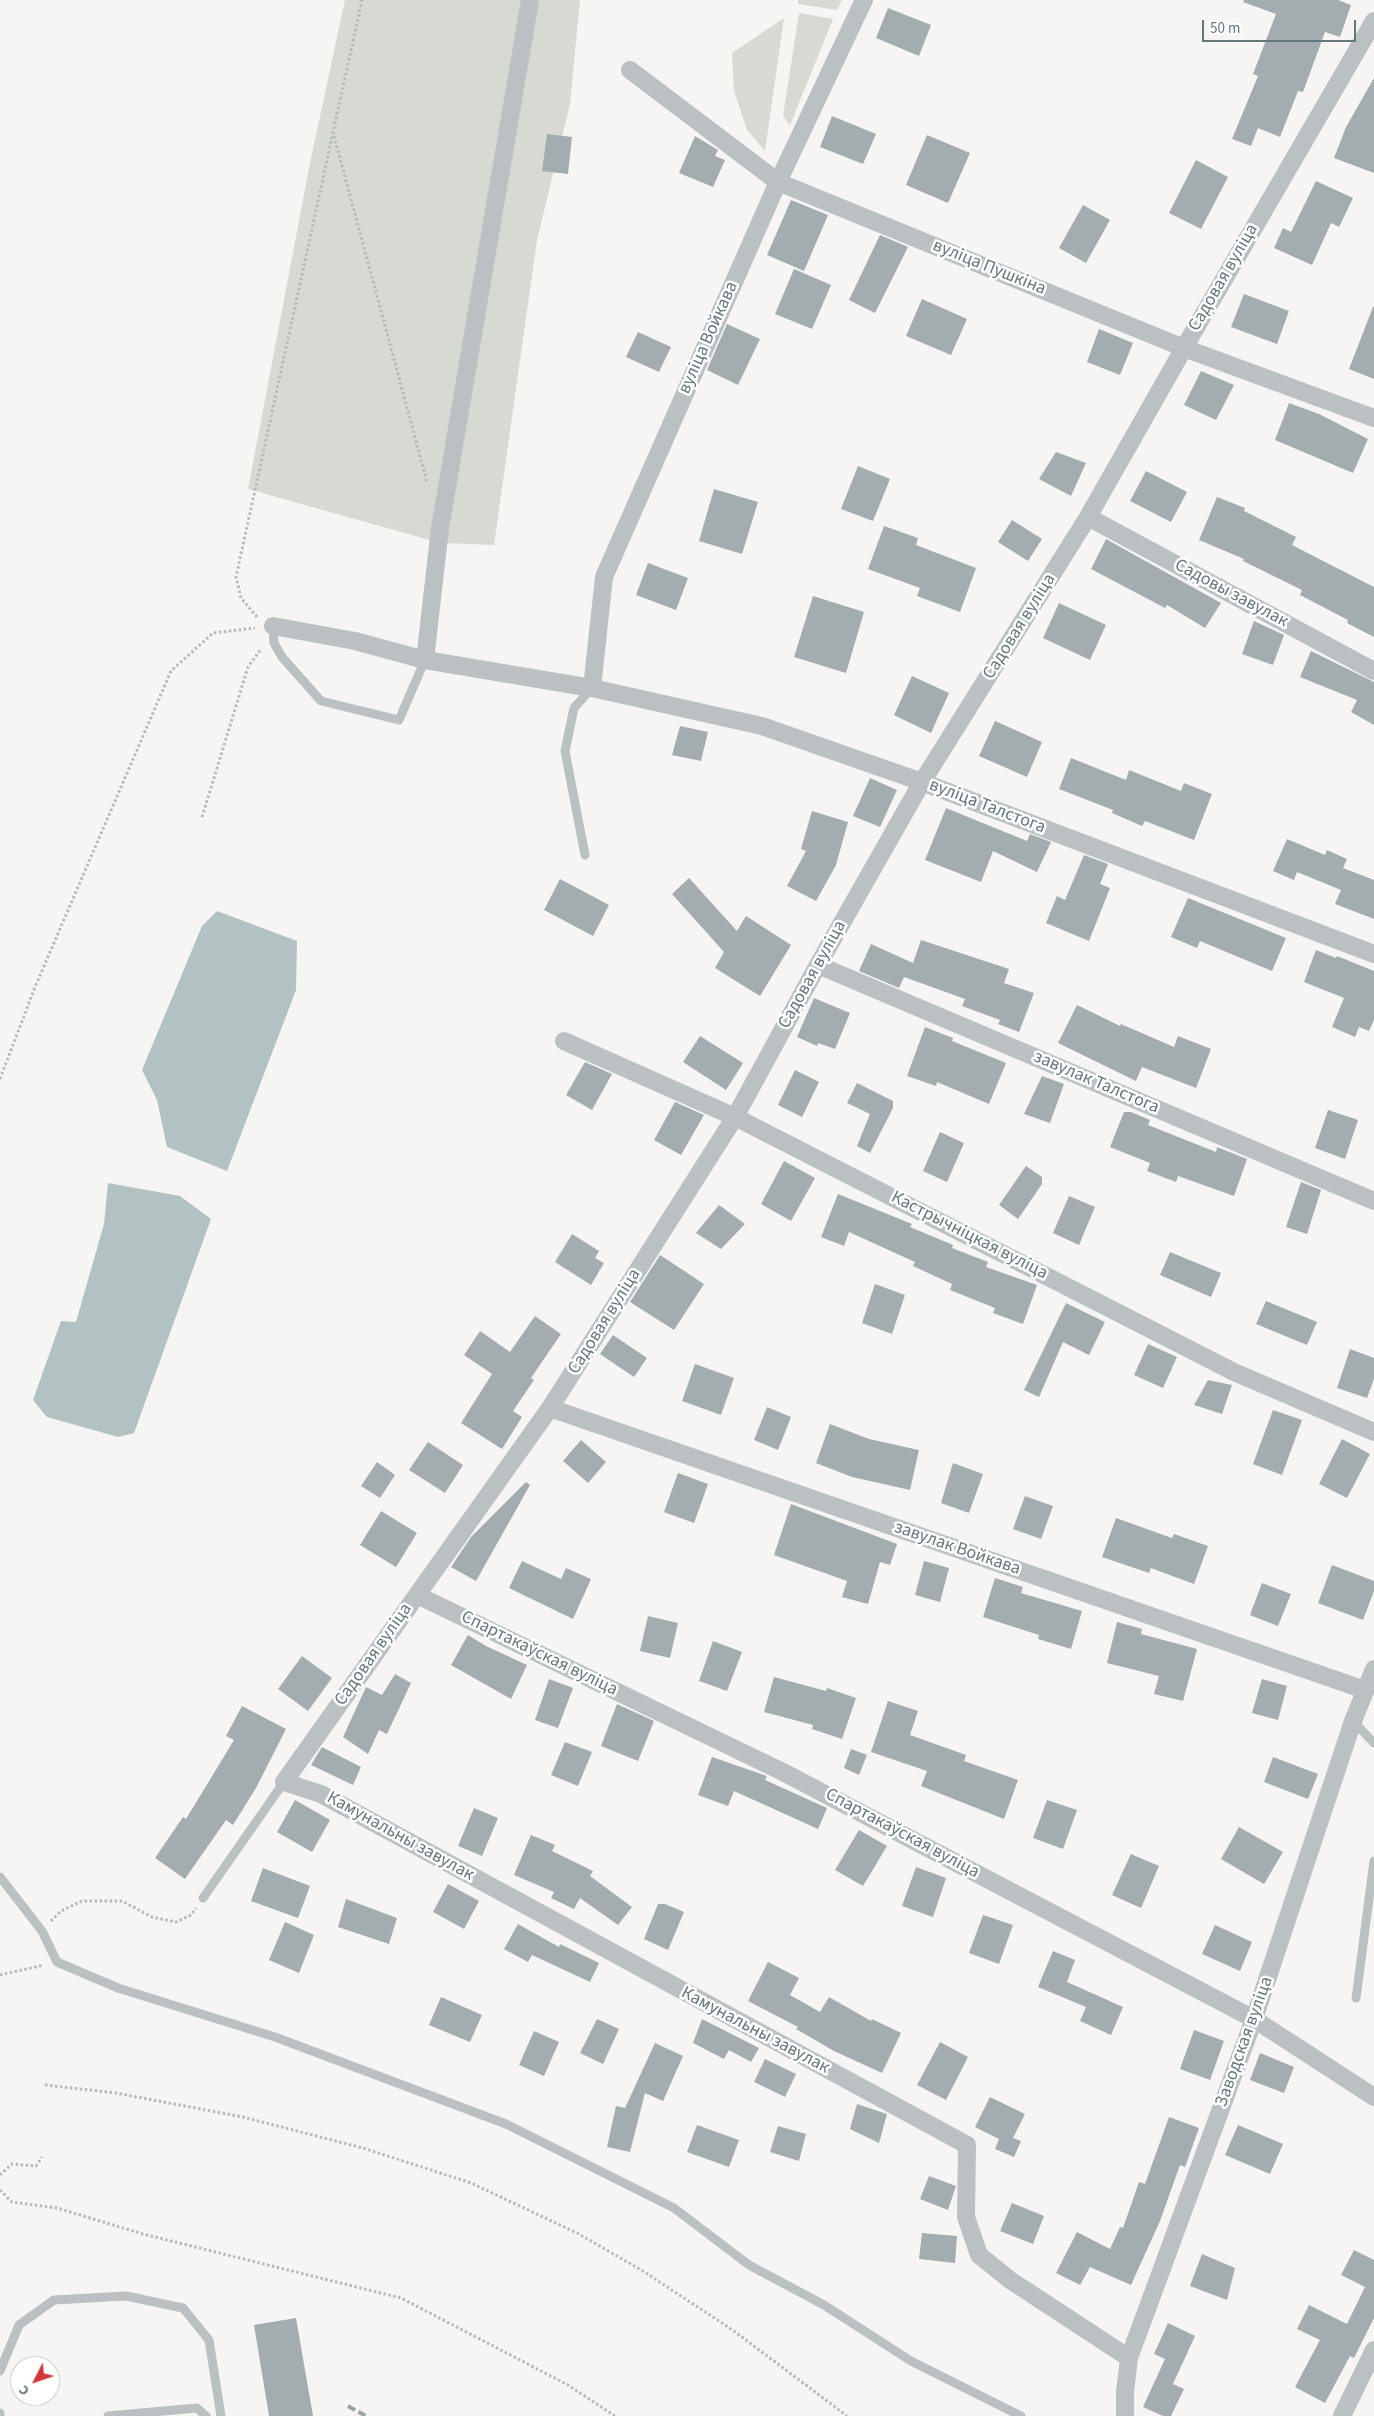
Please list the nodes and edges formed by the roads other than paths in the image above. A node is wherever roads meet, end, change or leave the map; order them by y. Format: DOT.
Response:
graph roads {
  1 [pos="530,0"];
  2 [pos="864,0"];
  3 [pos="1374,21"];
  4 [pos="630,70"];
  5 [pos="778,182"];
  6 [pos="1184,348"];
  7 [pos="1374,418"];
  8 [pos="1088,517"];
  9 [pos="273,626"];
  10 [pos="425,660"];
  11 [pos="1374,671"];
  12 [pos="592,688"];
  13 [pos="922,782"];
  14 [pos="585,855"];
  15 [pos="1374,954"];
  16 [pos="818,965"];
  17 [pos="564,1041"];
  18 [pos="735,1117"];
  19 [pos="1374,1201"];
  20 [pos="550,1408"];
  21 [pos="1374,1432"];
  22 [pos="417,1595"];
  23 [pos="1374,1669"];
  24 [pos="1364,1690"];
  25 [pos="1353,1721"];
  26 [pos="1374,1743"];
  27 [pos="284,1782"];
  28 [pos="1374,1862"];
  29 [pos="0,1877"];
  30 [pos="203,1898"];
  31 [pos="1356,1998"];
  32 [pos="1254,2019"];
  33 [pos="1374,2097"];
  34 [pos="1374,2350"];
  35 [pos="1129,2358"];
  36 [pos="0,2371"];
  37 [pos="108,2416"];
  38 [pos="206,2416"];
  39 [pos="221,2416"];
  40 [pos="1020,2416"];
  41 [pos="1125,2416"];
  42 [pos="1342,2416"];
  1 -- 10 [label="street"];
  2 -- 5 [label="street, вуліца Войкава"];
  3 -- 6 [label="street, Садовая вуліца"];
  4 -- 5 [label="street, вуліца Пушкіна"];
  5 -- 6 [label="street, вуліца Пушкіна"];
  5 -- 12 [label="street, вуліца Войкава"];
  6 -- 7 [label="street, вуліца Пушкіна"];
  6 -- 8 [label="street, Садовая вуліца"];
  8 -- 11 [label="street, Садовы завулак"];
  8 -- 13 [label="street, Садовая вуліца"];
  9 -- 10 [label="street, вуліца Талстога"];
  9 -- 10 [label="lane"];
  10 -- 12 [label="street, вуліца Талстога"];
  12 -- 13 [label="street, вуліца Талстога"];
  12 -- 14 [label="lane"];
  13 -- 15 [label="street, вуліца Талстога"];
  13 -- 16 [label="street, Садовая вуліца"];
  16 -- 18 [label="street, Садовая вуліца"];
  16 -- 19 [label="street, завулак Талстога"];
  17 -- 18 [label="street, Кастрычніцкая вуліца"];
  18 -- 20 [label="street, Садовая вуліца"];
  18 -- 21 [label="street, Кастрычніцкая вуліца"];
  20 -- 22 [label="street, Садовая вуліца"];
  20 -- 24 [label="street, завулак Войкава"];
  22 -- 27 [label="street, Садовая вуліца"];
  22 -- 32 [label="street, Спартакаўская вуліца"];
  23 -- 24 [label="street, Заводская вуліца"];
  24 -- 25 [label="street, Заводская вуліца"];
  25 -- 26 [label="lane"];
  25 -- 32 [label="street, Заводская вуліца"];
  27 -- 30 [label="lane, Садовая вуліца"];
  27 -- 35 [label="street, Камунальны завулак"];
  28 -- 31 [label="lane"];
  29 -- 40 [label="lane"];
  32 -- 33 [label="street, Спартакаўская вуліца"];
  32 -- 35 [label="street, Заводская вуліца"];
  34 -- 42 [label="street"];
  35 -- 41 [label="street, Заводская вуліца"];
  36 -- 39 [label="lane"];
  37 -- 38 [label="lane"];
}
